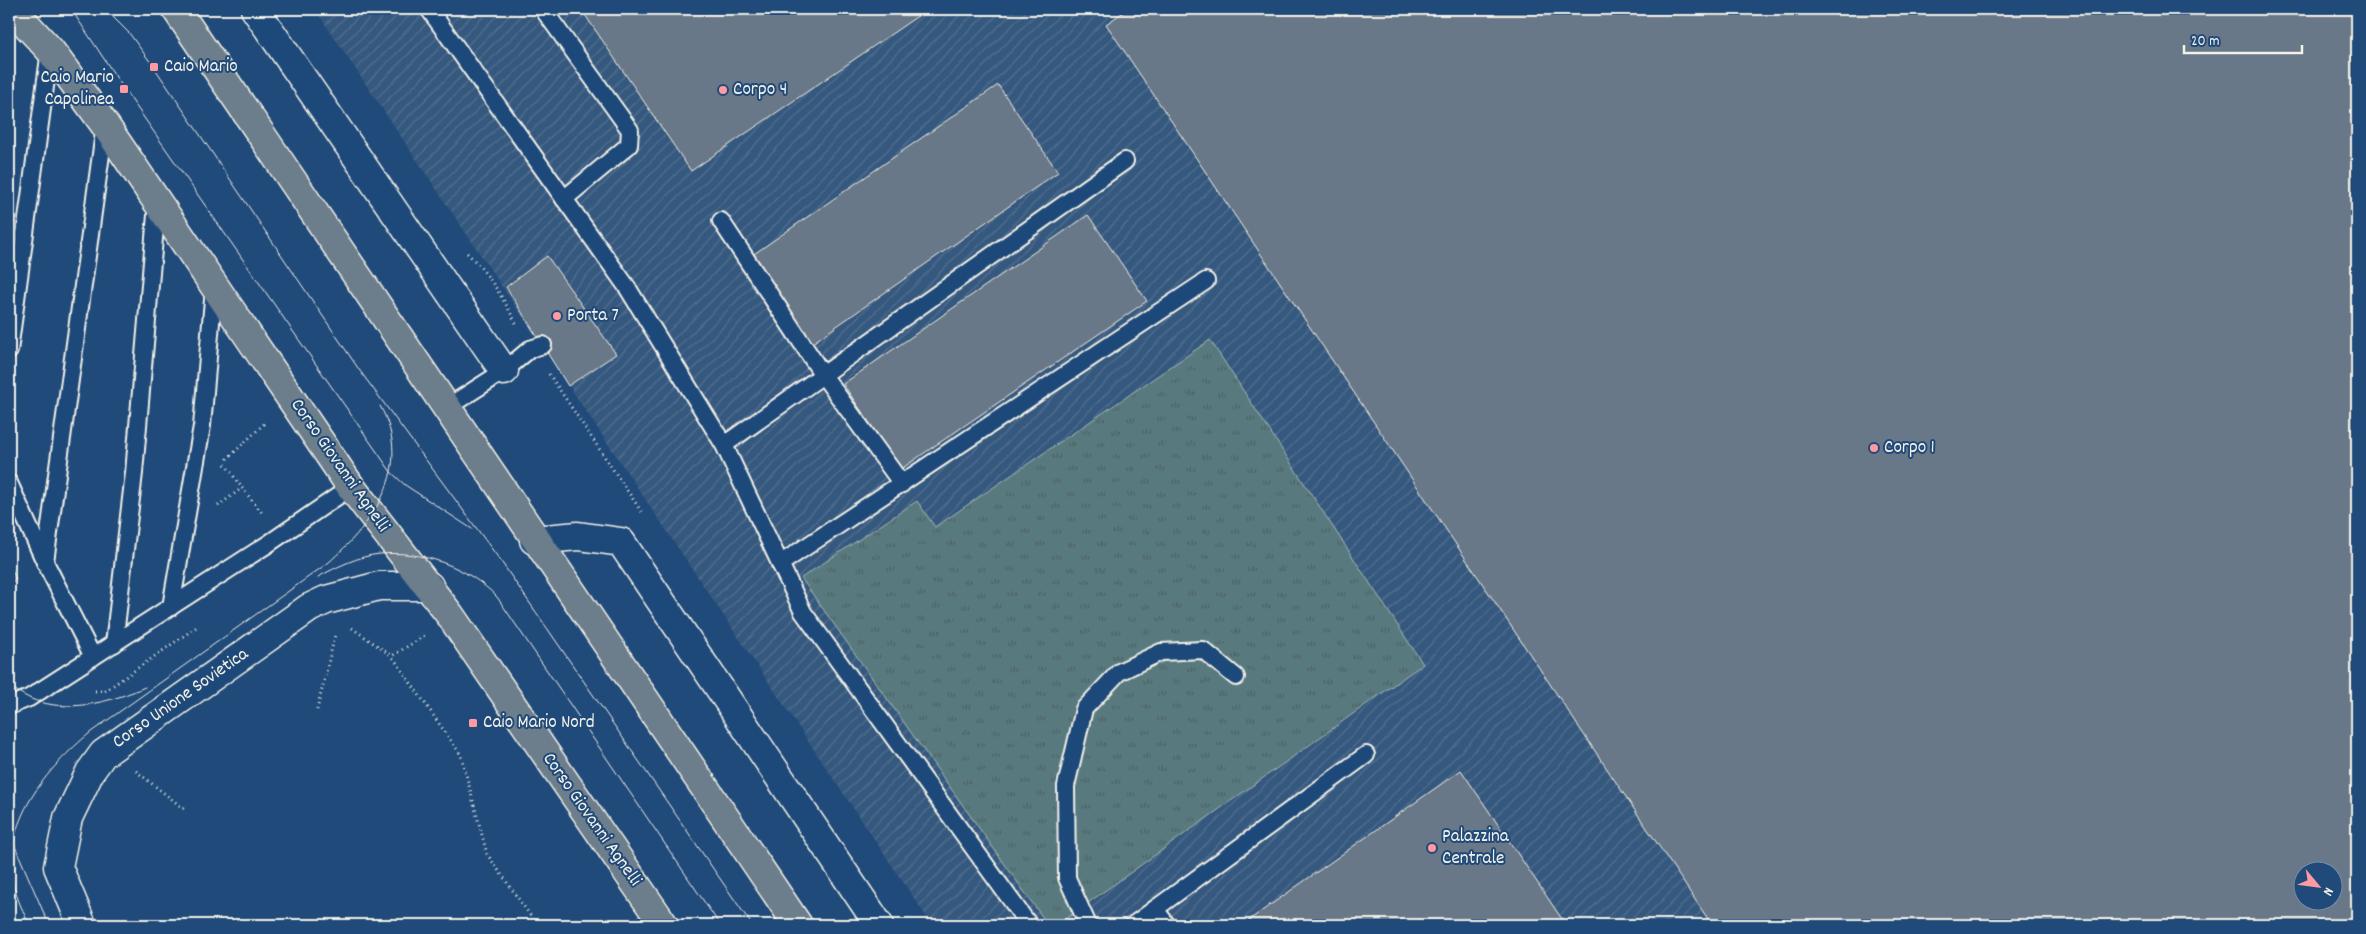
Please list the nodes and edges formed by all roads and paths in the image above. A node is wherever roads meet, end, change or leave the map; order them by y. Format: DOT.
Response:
graph roads {
  1 [pos="12,9"];
  2 [pos="176,9"];
  3 [pos="256,9"];
  4 [pos="429,9"];
  5 [pos="543,9"];
  6 [pos="50,50"];
  7 [pos="105,125"];
  8 [pos="1125,161"];
  9 [pos="564,199"];
  10 [pos="157,203"];
  11 [pos="721,222"];
  12 [pos="466,252"];
  13 [pos="1206,281"];
  14 [pos="214,288"];
  15 [pos="536,347"];
  16 [pos="9,351"];
  17 [pos="504,371"];
  18 [pos="824,375"];
  19 [pos="446,408"];
  20 [pos="272,416"];
  21 [pos="724,445"];
  22 [pos="224,462"];
  23 [pos="9,482"];
  24 [pos="902,484"];
  25 [pos="351,487"];
  26 [pos="213,510"];
  27 [pos="645,517"];
  28 [pos="268,521"];
  29 [pos="534,540"];
  30 [pos="45,562"];
  31 [pos="780,564"];
  32 [pos="429,586"];
  33 [pos="171,607"];
  34 [pos="347,625"];
  35 [pos="337,629"];
  36 [pos="424,636"];
  37 [pos="114,644"];
  38 [pos="392,656"];
  39 [pos="93,657"];
  40 [pos="1236,677"];
  41 [pos="9,706"];
  42 [pos="317,710"];
  43 [pos="1366,755"];
  44 [pos="132,767"];
  45 [pos="184,809"];
  46 [pos="1155,909"];
  47 [pos="82,925"];
  48 [pos="537,925"];
  49 [pos="664,925"];
  50 [pos="798,925"];
  51 [pos="879,925"];
  52 [pos="1029,925"];
  53 [pos="1088,925"];
  54 [pos="1133,925"];
  55 [pos="1166,925"];
  1 -- 6 [label="main road, Corso Giovanni Agnelli"];
  2 -- 19 [label="main road"];
  3 -- 17 [label="street"];
  4 -- 9 [label="lane"];
  5 -- 9 [label="lane"];
  6 -- 7 [label="main road, Corso Giovanni Agnelli"];
  6 -- 16 [label="lane"];
  7 -- 10 [label="main road, Corso Giovanni Agnelli"];
  7 -- 30 [label="lane"];
  8 -- 18 [label="lane"];
  9 -- 21 [label="lane"];
  10 -- 14 [label="main road, Corso Giovanni Agnelli"];
  10 -- 37 [label="lane"];
  11 -- 18 [label="lane"];
  12 -- 15 [label="path"];
  13 -- 24 [label="lane"];
  14 -- 25 [label="main road, Corso Giovanni Agnelli"];
  14 -- 33 [label="lane"];
  15 -- 17 [label="lane"];
  15 -- 27 [label="path"];
  17 -- 19 [label="lane"];
  18 -- 21 [label="lane"];
  18 -- 24 [label="lane"];
  19 -- 29 [label="main road"];
  20 -- 22 [label="path"];
  21 -- 31 [label="lane"];
  23 -- 30 [label="lane"];
  24 -- 31 [label="lane"];
  25 -- 32 [label="main road, Corso Giovanni Agnelli"];
  25 -- 33 [label="lane"];
  26 -- 28 [label="path"];
  29 -- 50 [label="main road"];
  29 -- 51 [label="street"];
  30 -- 39 [label="lane"];
  31 -- 52 [label="lane"];
  32 -- 47 [label="street, Corso Unione Sovietica"];
  32 -- 49 [label="main road, Corso Giovanni Agnelli"];
  33 -- 37 [label="lane"];
  34 -- 38 [label="path"];
  35 -- 42 [label="path"];
  36 -- 38 [label="path"];
  37 -- 39 [label="lane"];
  38 -- 48 [label="path"];
  39 -- 41 [label="lane"];
  40 -- 53 [label="lane"];
  43 -- 46 [label="lane"];
  44 -- 45 [label="path"];
  46 -- 54 [label="lane"];
  46 -- 55 [label="lane"];
}
